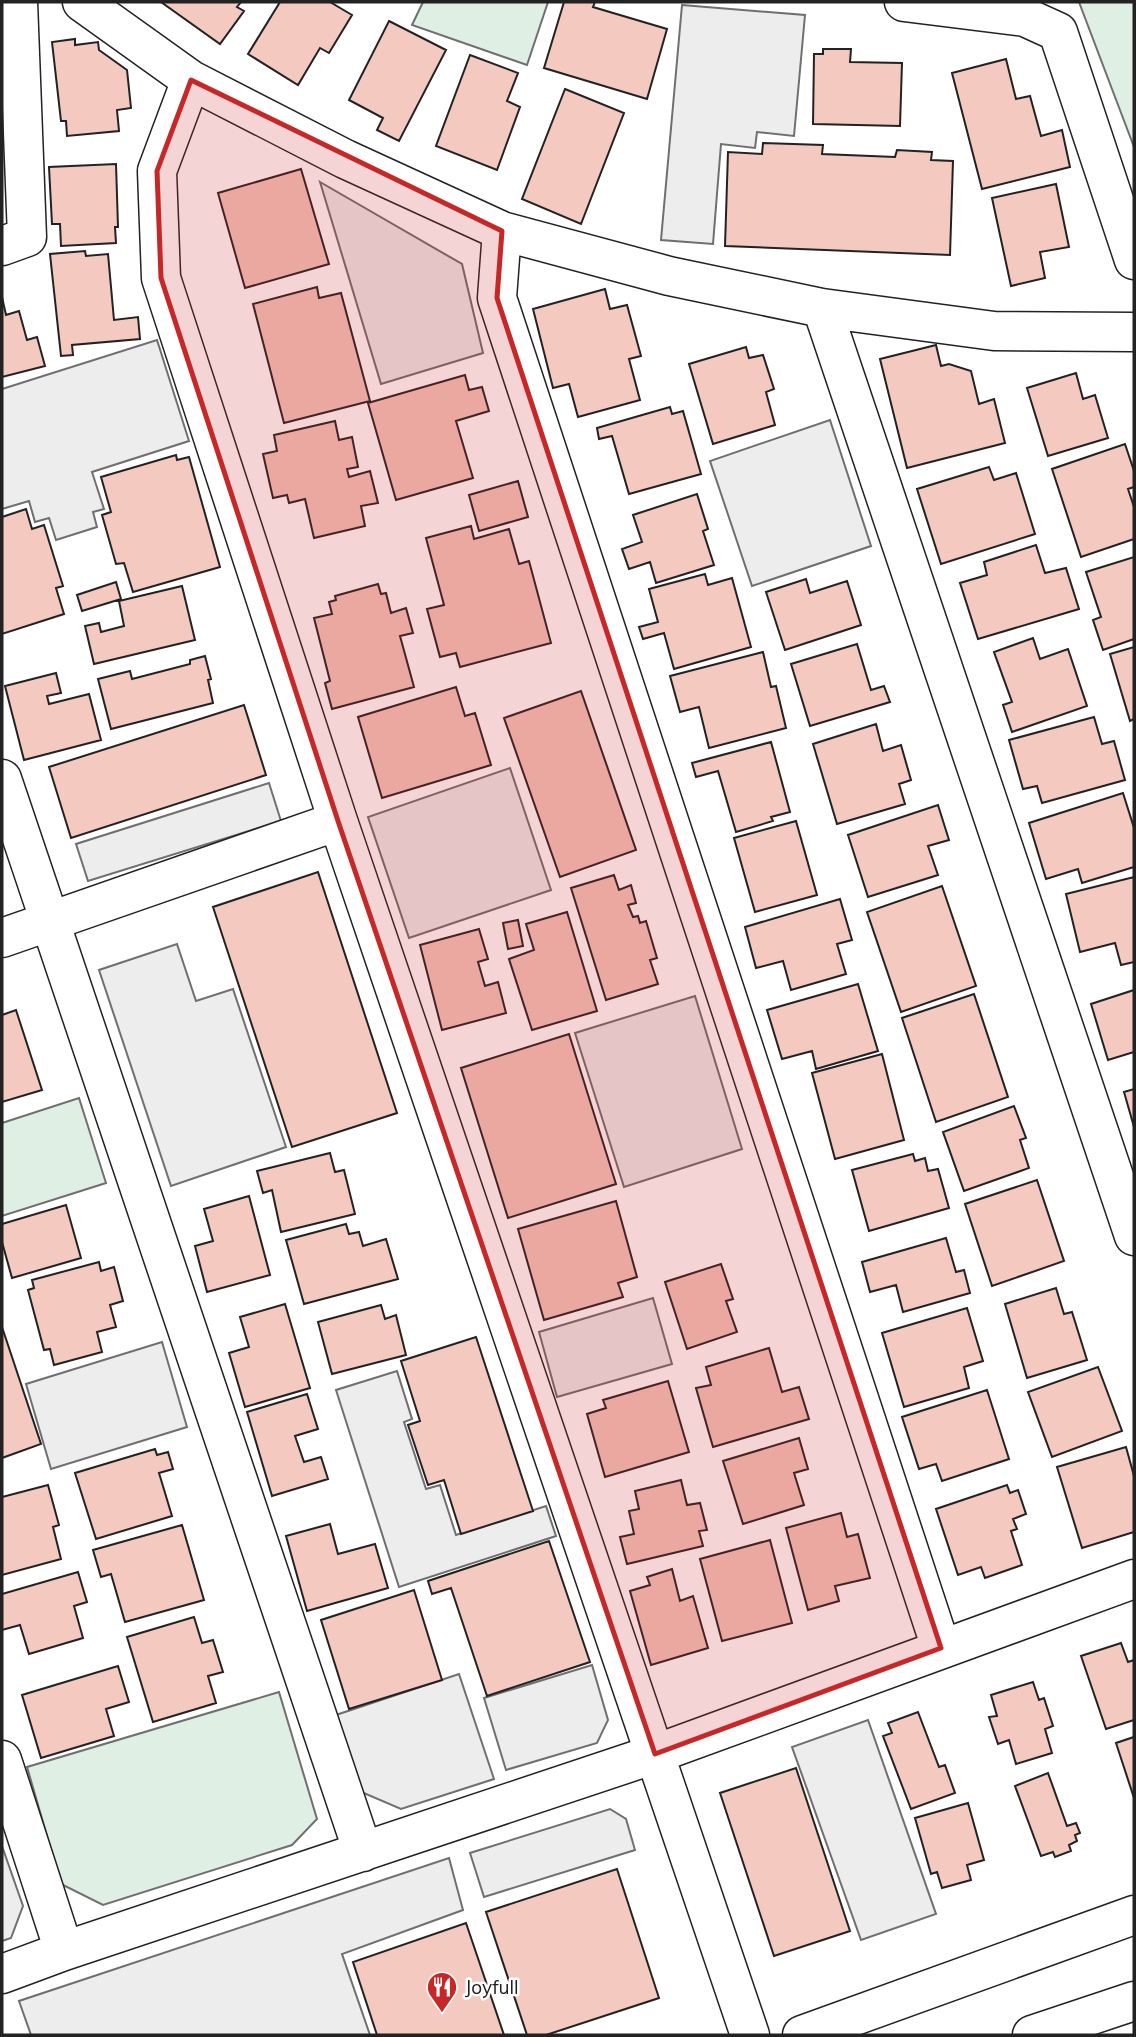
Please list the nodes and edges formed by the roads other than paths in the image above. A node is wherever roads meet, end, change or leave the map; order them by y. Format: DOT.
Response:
graph roads {
  1 [pos="18,2"];
  2 [pos="82,2"];
  3 [pos="904,2"];
  4 [pos="191,80"];
  5 [pos="502,231"];
  6 [pos="2,246"];
  7 [pos="1134,260"];
  8 [pos="822,308"];
  9 [pos="1134,332"];
  10 [pos="2,779"];
  11 [pos="338,821"];
  12 [pos="50,922"];
  13 [pos="2,938"];
  14 [pos="1134,1236"];
  15 [pos="1134,1579"];
  16 [pos="941,1648"];
  17 [pos="655,1754"];
  18 [pos="2,1760"];
  19 [pos="363,1852"];
  20 [pos="1134,1915"];
  21 [pos="64,1951"];
  22 [pos="2,1974"];
  23 [pos="1134,2001"];
  24 [pos="750,2035"];
  25 [pos="802,2035"];
  26 [pos="1032,2035"];
  1 -- 6 [label="street"];
  2 -- 4 [label="street"];
  3 -- 7 [label="street"];
  4 -- 5 [label="street"];
  4 -- 11 [label="street"];
  5 -- 8 [label="street"];
  5 -- 16 [label="street"];
  8 -- 9 [label="street"];
  8 -- 14 [label="street"];
  10 -- 12 [label="street"];
  11 -- 12 [label="street"];
  11 -- 17 [label="street"];
  12 -- 13 [label="street"];
  12 -- 19 [label="street"];
  15 -- 16 [label="street"];
  16 -- 17 [label="street"];
  17 -- 19 [label="street"];
  17 -- 24 [label="street"];
  18 -- 21 [label="street"];
  19 -- 21 [label="street"];
  20 -- 25 [label="street"];
  21 -- 22 [label="street"];
  23 -- 26 [label="street"];
}
